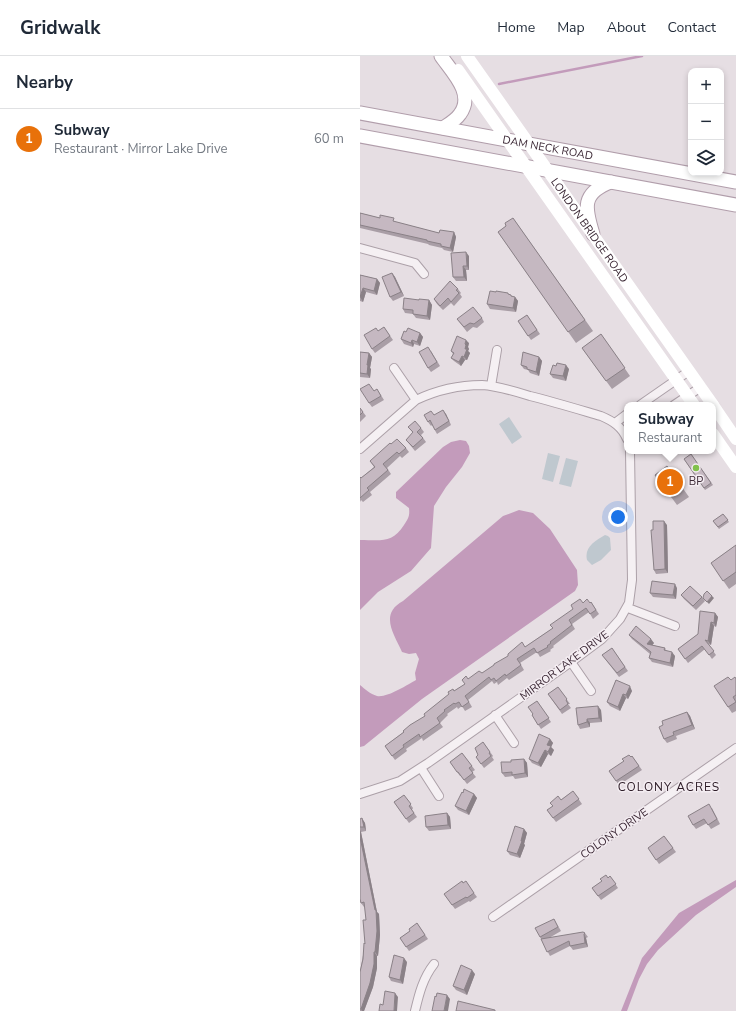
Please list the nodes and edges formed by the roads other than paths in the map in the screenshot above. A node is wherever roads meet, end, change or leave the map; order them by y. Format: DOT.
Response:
graph roads {
  1 [pos="441,56"];
  2 [pos="448,56"];
  3 [pos="467,56"];
  4 [pos="360,113"];
  5 [pos="443,128"];
  6 [pos="360,136"];
  7 [pos="508,141"];
  8 [pos="529,144"];
  9 [pos="527,167"];
  10 [pos="547,170"];
  11 [pos="611,182"];
  12 [pos="736,182"];
  13 [pos="736,205"];
  14 [pos="594,234"];
  15 [pos="360,248"];
  16 [pos="424,274"];
  17 [pos="497,350"];
  18 [pos="394,368"];
  19 [pos="689,371"];
  20 [pos="677,380"];
  21 [pos="491,386"];
  22 [pos="700,387"];
  23 [pos="416,400"];
  24 [pos="691,400"];
  25 [pos="644,402"];
  26 [pos="711,402"];
  27 [pos="716,409"];
  28 [pos="624,416"];
  29 [pos="615,423"];
  30 [pos="624,434"];
  31 [pos="716,438"];
  32 [pos="736,439"];
  33 [pos="360,449"];
  34 [pos="630,454"];
  35 [pos="736,467"];
  36 [pos="628,608"];
  37 [pos="675,626"];
  38 [pos="571,662"];
  39 [pos="591,691"];
  40 [pos="495,715"];
  41 [pos="514,744"];
  42 [pos="736,748"];
  43 [pos="421,768"];
  44 [pos="360,794"];
  45 [pos="439,796"];
  46 [pos="493,917"];
  47 [pos="434,964"];
  48 [pos="415,1011"];
  1 -- 5 [label="main road"];
  2 -- 7 [label="main road, LONDON BRIDGE ROAD"];
  3 -- 8 [label="main road, LONDON BRIDGE ROAD"];
  4 -- 5 [label="main road, DAM NECK ROAD"];
  5 -- 7 [label="main road, DAM NECK ROAD"];
  6 -- 9 [label="main road, DAM NECK ROAD"];
  7 -- 8 [label="main road, DAM NECK ROAD"];
  7 -- 9 [label="main road, LONDON BRIDGE ROAD"];
  8 -- 10 [label="main road, LONDON BRIDGE ROAD"];
  8 -- 12 [label="main road, DAM NECK ROAD"];
  9 -- 10 [label="main road, DAM NECK ROAD"];
  9 -- 20 [label="main road, LONDON BRIDGE ROAD"];
  10 -- 11 [label="main road, DAM NECK ROAD"];
  10 -- 14 [label="main road, LONDON BRIDGE ROAD"];
  11 -- 13 [label="main road, DAM NECK ROAD"];
  11 -- 14 [label="main road"];
  14 -- 19 [label="main road, LONDON BRIDGE ROAD"];
  15 -- 16 [label="street"];
  17 -- 21 [label="street"];
  18 -- 23 [label="street"];
  19 -- 20 [label="street"];
  19 -- 22 [label="main road, LONDON BRIDGE ROAD"];
  20 -- 24 [label="main road, LONDON BRIDGE ROAD"];
  20 -- 25 [label="street"];
  21 -- 23 [label="street"];
  21 -- 29 [label="street"];
  22 -- 24 [label="street"];
  22 -- 26 [label="main road, LONDON BRIDGE ROAD"];
  23 -- 33 [label="street"];
  27 -- 32 [label="main road, LONDON BRIDGE ROAD"];
  28 -- 29 [label="street"];
  29 -- 30 [label="street"];
  31 -- 35 [label="main road"];
  34 -- 36 [label="street, MIRROR LAKE DRIVE"];
  36 -- 37 [label="street"];
  36 -- 38 [label="street, MIRROR LAKE DRIVE"];
  38 -- 39 [label="street"];
  38 -- 40 [label="street, MIRROR LAKE DRIVE"];
  40 -- 41 [label="street"];
  40 -- 43 [label="street, MIRROR LAKE DRIVE"];
  42 -- 46 [label="street, COLONY DRIVE"];
  43 -- 44 [label="street, MIRROR LAKE DRIVE"];
  43 -- 45 [label="street"];
  47 -- 48 [label="street"];
}
